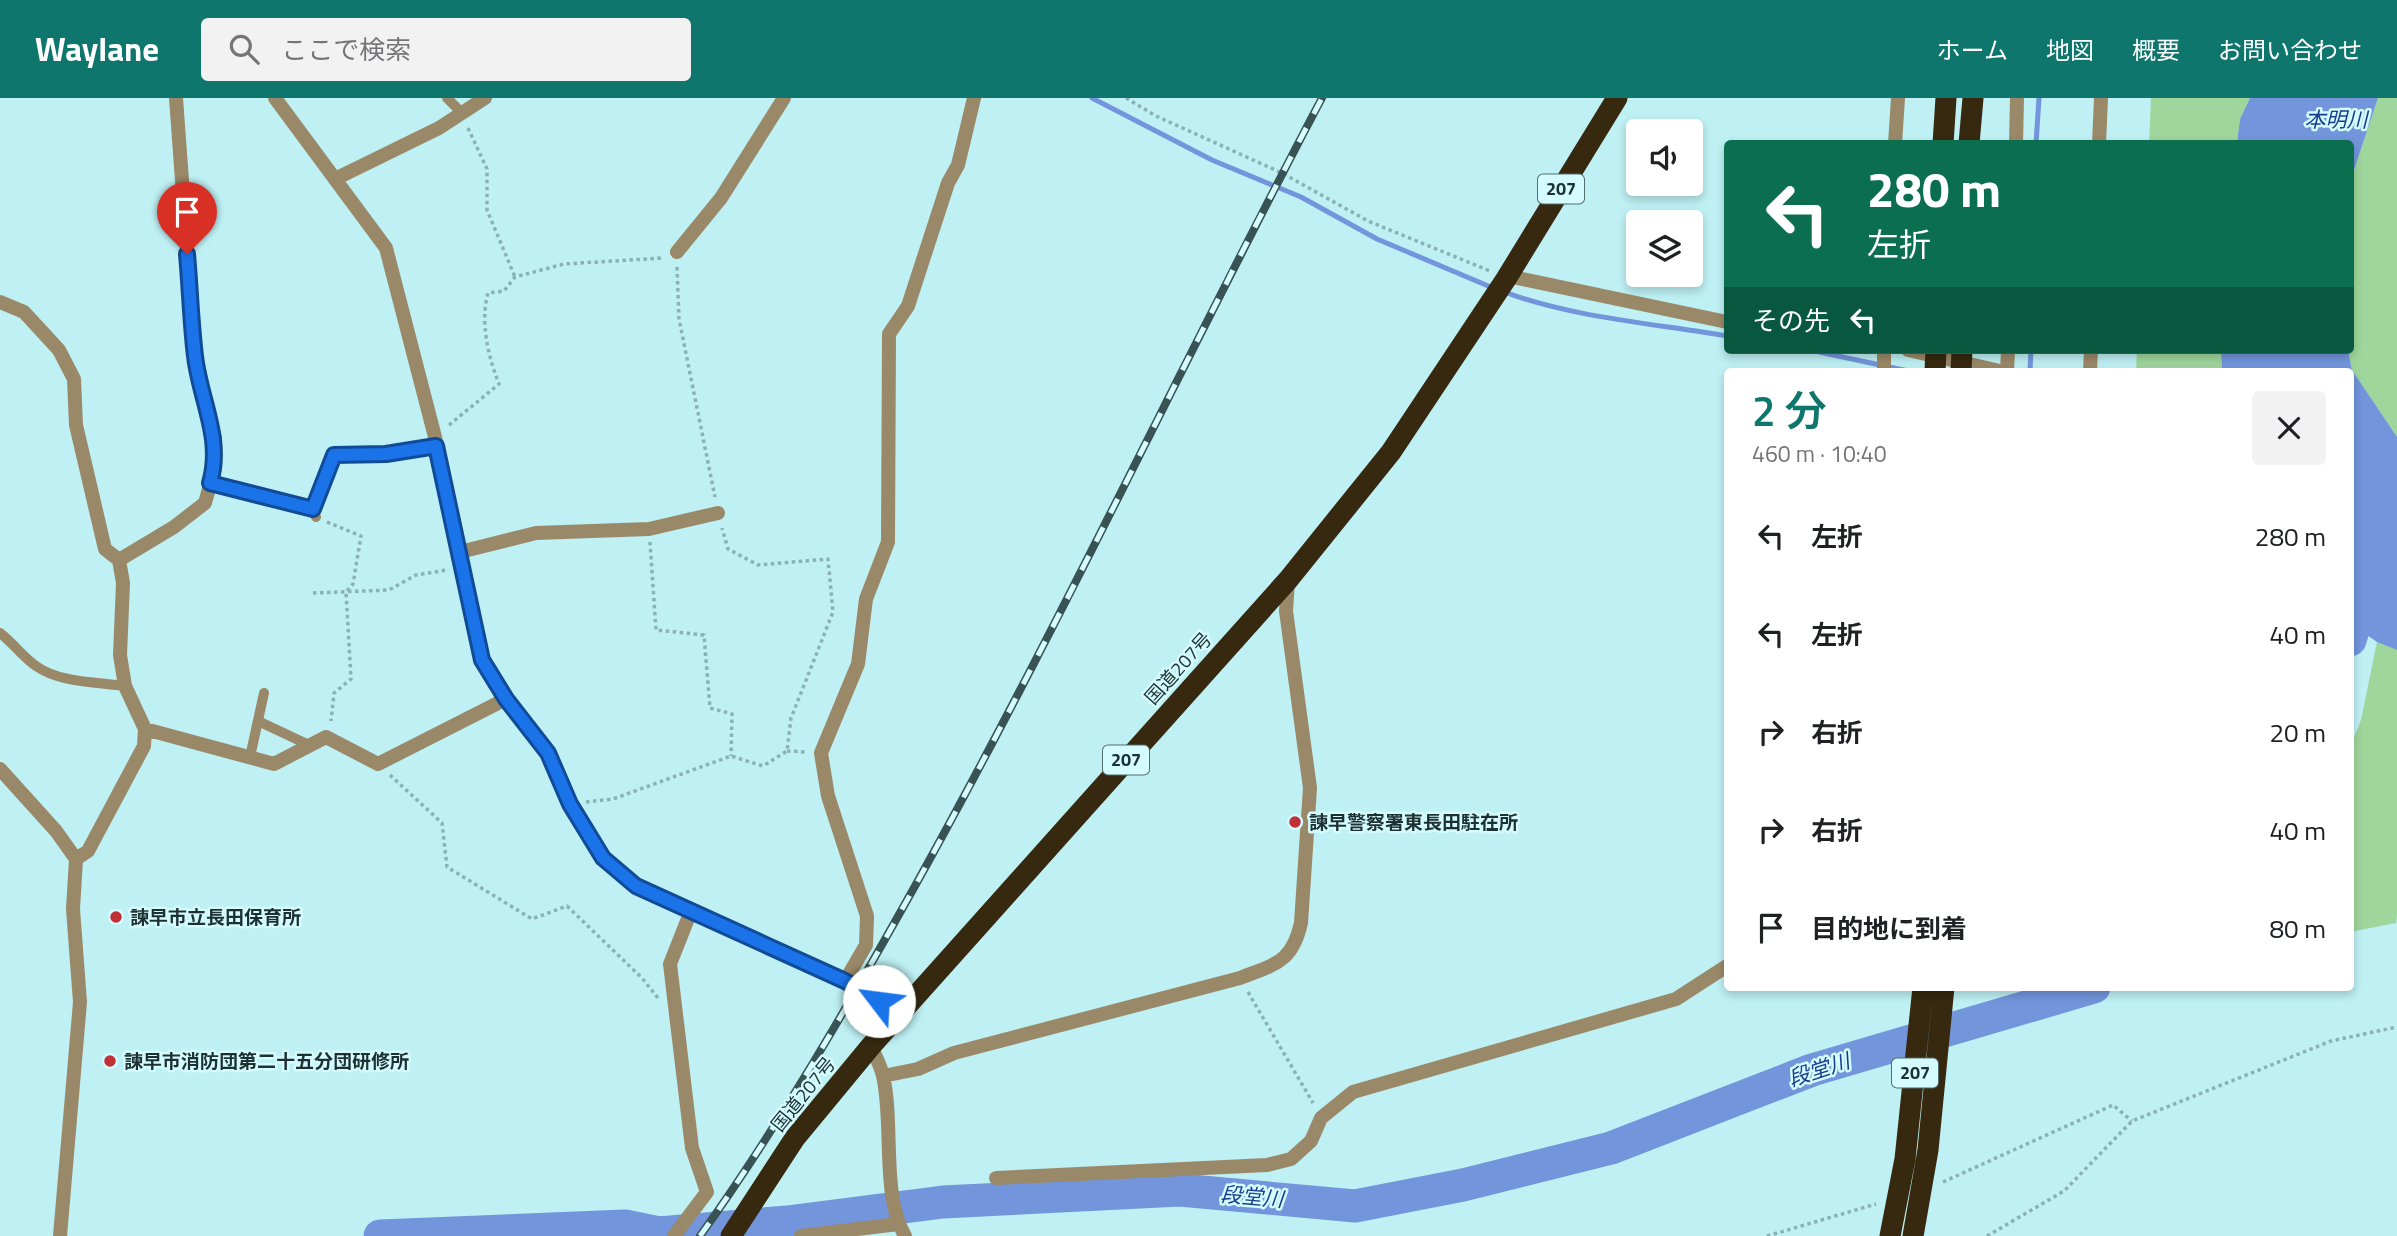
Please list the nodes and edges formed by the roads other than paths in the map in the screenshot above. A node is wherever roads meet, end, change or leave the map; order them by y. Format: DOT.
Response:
graph roads {
  1 [pos="176,98"];
  2 [pos="275,98"];
  3 [pos="447,98"];
  4 [pos="485,98"];
  5 [pos="784,98"];
  6 [pos="974,98"];
  7 [pos="1617,98"];
  8 [pos="1898,98"];
  9 [pos="1946,98"];
  10 [pos="1973,98"];
  11 [pos="2017,98"];
  12 [pos="2101,98"];
  13 [pos="462,113"];
  14 [pos="1895,140"];
  15 [pos="1943,140"];
  16 [pos="1969,140"];
  17 [pos="2015,140"];
  18 [pos="2099,140"];
  19 [pos="335,178"];
  20 [pos="677,252"];
  21 [pos="1507,278"];
  22 [pos="0,302"];
  23 [pos="1724,321"];
  24 [pos="1926,354"];
  25 [pos="1987,368"];
  26 [pos="436,442"];
  27 [pos="210,483"];
  28 [pos="718,513"];
  29 [pos="460,552"];
  30 [pos="118,560"];
  31 [pos="1288,580"];
  32 [pos="0,633"];
  33 [pos="125,686"];
  34 [pos="264,693"];
  35 [pos="506,699"];
  36 [pos="258,721"];
  37 [pos="145,729"];
  38 [pos="309,745"];
  39 [pos="250,757"];
  40 [pos="0,769"];
  41 [pos="76,859"];
  42 [pos="691,911"];
  43 [pos="1724,968"];
  44 [pos="845,981"];
  45 [pos="1923,991"];
  46 [pos="1944,991"];
  47 [pos="900,1013"];
  48 [pos="871,1046"];
  49 [pos="883,1076"];
  50 [pos="996,1178"];
  51 [pos="901,1230"];
  52 [pos="61,1232"];
  53 [pos="674,1236"];
  54 [pos="731,1236"];
  55 [pos="801,1236"];
  56 [pos="1891,1236"];
  57 [pos="1913,1236"];
  1 -- 27 [label="street"];
  2 -- 19 [label="street"];
  3 -- 13 [label="lane"];
  4 -- 13 [label="street"];
  5 -- 20 [label="street"];
  6 -- 44 [label="street"];
  7 -- 21 [label="highway, 国道207号 / 207"];
  8 -- 14 [label="street"];
  9 -- 15 [label="highway"];
  10 -- 16 [label="highway"];
  11 -- 17 [label="street"];
  12 -- 18 [label="street"];
  13 -- 19 [label="street"];
  19 -- 26 [label="street"];
  21 -- 23 [label="street"];
  21 -- 31 [label="highway, 国道207号 / 207"];
  22 -- 30 [label="street"];
  24 -- 25 [label="street"];
  26 -- 27 [label="lane"];
  26 -- 29 [label="street"];
  27 -- 30 [label="street"];
  28 -- 29 [label="street"];
  29 -- 35 [label="street"];
  30 -- 33 [label="street"];
  31 -- 47 [label="highway, 国道207号 / 207"];
  31 -- 49 [label="street"];
  32 -- 33 [label="lane"];
  33 -- 37 [label="street"];
  34 -- 36 [label="lane"];
  35 -- 38 [label="street"];
  35 -- 42 [label="street"];
  36 -- 38 [label="lane"];
  36 -- 39 [label="lane"];
  37 -- 39 [label="street"];
  37 -- 41 [label="street"];
  38 -- 39 [label="street"];
  40 -- 41 [label="street"];
  41 -- 52 [label="street"];
  42 -- 44 [label="street"];
  42 -- 53 [label="street"];
  43 -- 50 [label="street"];
  44 -- 47 [label="street"];
  45 -- 56 [label="highway, 207"];
  46 -- 57 [label="highway, 207"];
  47 -- 48 [label="highway, 国道207号 / 207"];
  48 -- 49 [label="street"];
  48 -- 54 [label="highway, 国道207号 / 207"];
  49 -- 51 [label="street"];
  51 -- 55 [label="street"];
}
